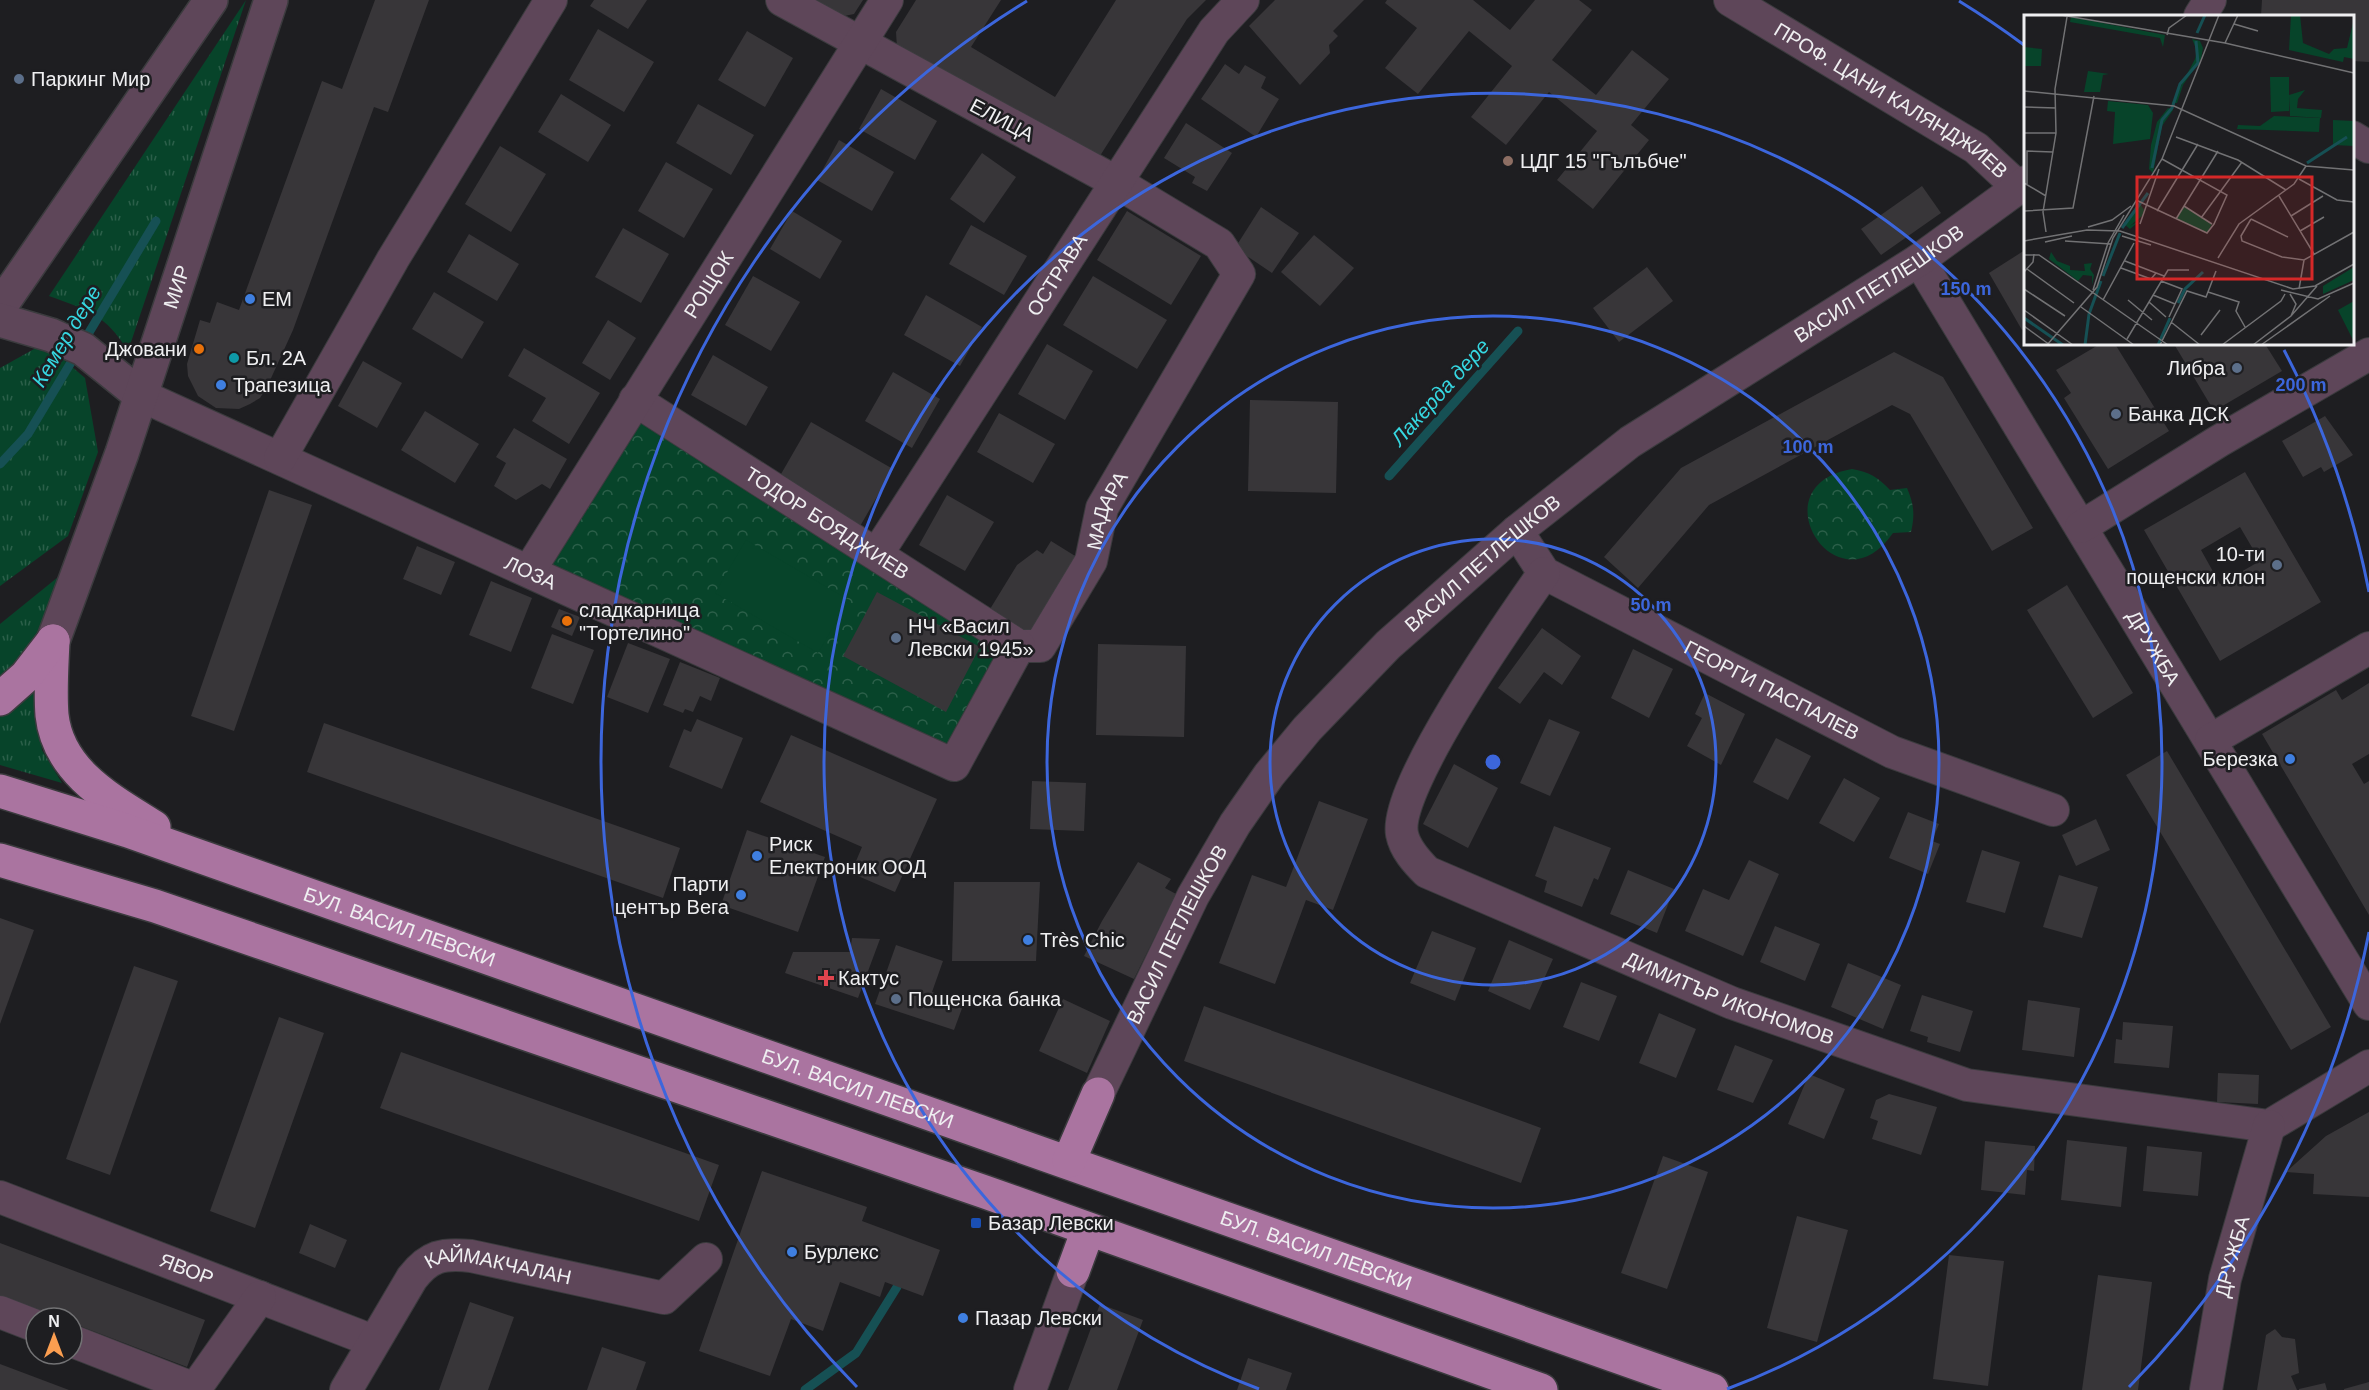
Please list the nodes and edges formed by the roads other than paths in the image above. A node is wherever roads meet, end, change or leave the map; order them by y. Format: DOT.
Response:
graph roads {
  1 [pos="211,0"];
  2 [pos="271,0"];
  3 [pos="551,0"];
  4 [pos="782,0"];
  5 [pos="887,0"];
  6 [pos="1242,0"];
  7 [pos="1730,0"];
  8 [pos="2210,0"];
  9 [pos="2201,15"];
  10 [pos="860,44"];
  11 [pos="2354,138"];
  12 [pos="2369,147"];
  13 [pos="1116,182"];
  14 [pos="2022,184"];
  15 [pos="1220,244"];
  16 [pos="1919,260"];
  17 [pos="0,307"];
  18 [pos="0,320"];
  19 [pos="2369,354"];
  20 [pos="140,394"];
  21 [pos="635,400"];
  22 [pos="280,458"];
  23 [pos="2081,527"];
  24 [pos="1516,531"];
  25 [pos="878,554"];
  26 [pos="529,571"];
  27 [pos="1544,573"];
  28 [pos="53,641"];
  29 [pos="1019,646"];
  30 [pos="2369,648"];
  31 [pos="0,699"];
  32 [pos="2211,740"];
  33 [pos="0,791"];
  34 [pos="2053,810"];
  35 [pos="204,859"];
  36 [pos="0,860"];
  37 [pos="2369,1004"];
  38 [pos="2369,1066"];
  39 [pos="1098,1094"];
  40 [pos="2269,1126"];
  41 [pos="1069,1161"];
  42 [pos="0,1197"];
  43 [pos="1088,1230"];
  44 [pos="706,1258"];
  45 [pos="1073,1271"];
  46 [pos="260,1297"];
  47 [pos="0,1312"];
  48 [pos="24,1321"];
  49 [pos="373,1341"];
  50 [pos="84,1346"];
  51 [pos="346,1390"];
  52 [pos="1030,1390"];
  53 [pos="1541,1390"];
  54 [pos="1712,1390"];
  55 [pos="2206,1390"];
  1 -- 17 [label="street"];
  2 -- 20 [label="street, МИР"];
  3 -- 22 [label="street"];
  4 -- 10 [label="street, ЕЛИЦА"];
  5 -- 10 [label="street, РОЩОК"];
  6 -- 13 [label="street, ОСТРАВА"];
  7 -- 14 [label="street, ПРОФ. ЦАНИ КАЛЯНДЖИЕВ"];
  8 -- 9 [label="street"];
  10 -- 13 [label="street, ЕЛИЦА"];
  10 -- 21 [label="street, РОЩОК"];
  11 -- 12 [label="street"];
  13 -- 15 [label="street, ЕЛИЦА"];
  13 -- 25 [label="street, ОСТРАВА"];
  14 -- 16 [label="street, ВАСИЛ ПЕТЛЕШКОВ"];
  15 -- 29 [label="street, МАДАРА"];
  16 -- 23 [label="street, ДРУЖБА"];
  16 -- 24 [label="street, ВАСИЛ ПЕТЛЕШКОВ"];
  18 -- 20 [label="street"];
  19 -- 23 [label="street"];
  20 -- 22 [label="street, ЛОЗА"];
  20 -- 28 [label="street, МИР"];
  21 -- 25 [label="street, ТОДОР БОЯДЖИЕВ"];
  21 -- 26 [label="street, РОЩОК"];
  22 -- 26 [label="street, ЛОЗА"];
  23 -- 32 [label="street, ДРУЖБА"];
  24 -- 27 [label="street, ГЕОРГИ ПАСПАЛЕВ"];
  24 -- 39 [label="street, ВАСИЛ ПЕТЛЕШКОВ"];
  25 -- 29 [label="street, ТОДОР БОЯДЖИЕВ"];
  26 -- 29 [label="street, ЛОЗА"];
  27 -- 34 [label="street, ГЕОРГИ ПАСПАЛЕВ"];
  27 -- 40 [label="street, ДИМИТЪР ИКОНОМОВ"];
  28 -- 31 [label="highway"];
  28 -- 35 [label="highway"];
  30 -- 32 [label="street"];
  32 -- 37 [label="street, ДРУЖБА"];
  33 -- 35 [label="highway, БУЛ. ВАСИЛ ЛЕВСКИ"];
  35 -- 41 [label="highway, БУЛ. ВАСИЛ ЛЕВСКИ"];
  36 -- 43 [label="highway"];
  38 -- 40 [label="street"];
  39 -- 41 [label="highway"];
  40 -- 55 [label="street, ДРУЖБА"];
  41 -- 54 [label="highway, БУЛ. ВАСИЛ ЛЕВСКИ"];
  42 -- 46 [label="street, ЯВОР"];
  43 -- 45 [label="highway"];
  43 -- 53 [label="highway"];
  44 -- 49 [label="street, КАЙМАКЧАЛАН"];
  45 -- 52 [label="street"];
  46 -- 49 [label="street, ЯВОР"];
  46 -- 50 [label="street"];
  47 -- 48 [label="street"];
  49 -- 51 [label="street, КАЙМАКЧАЛАН"];
}
